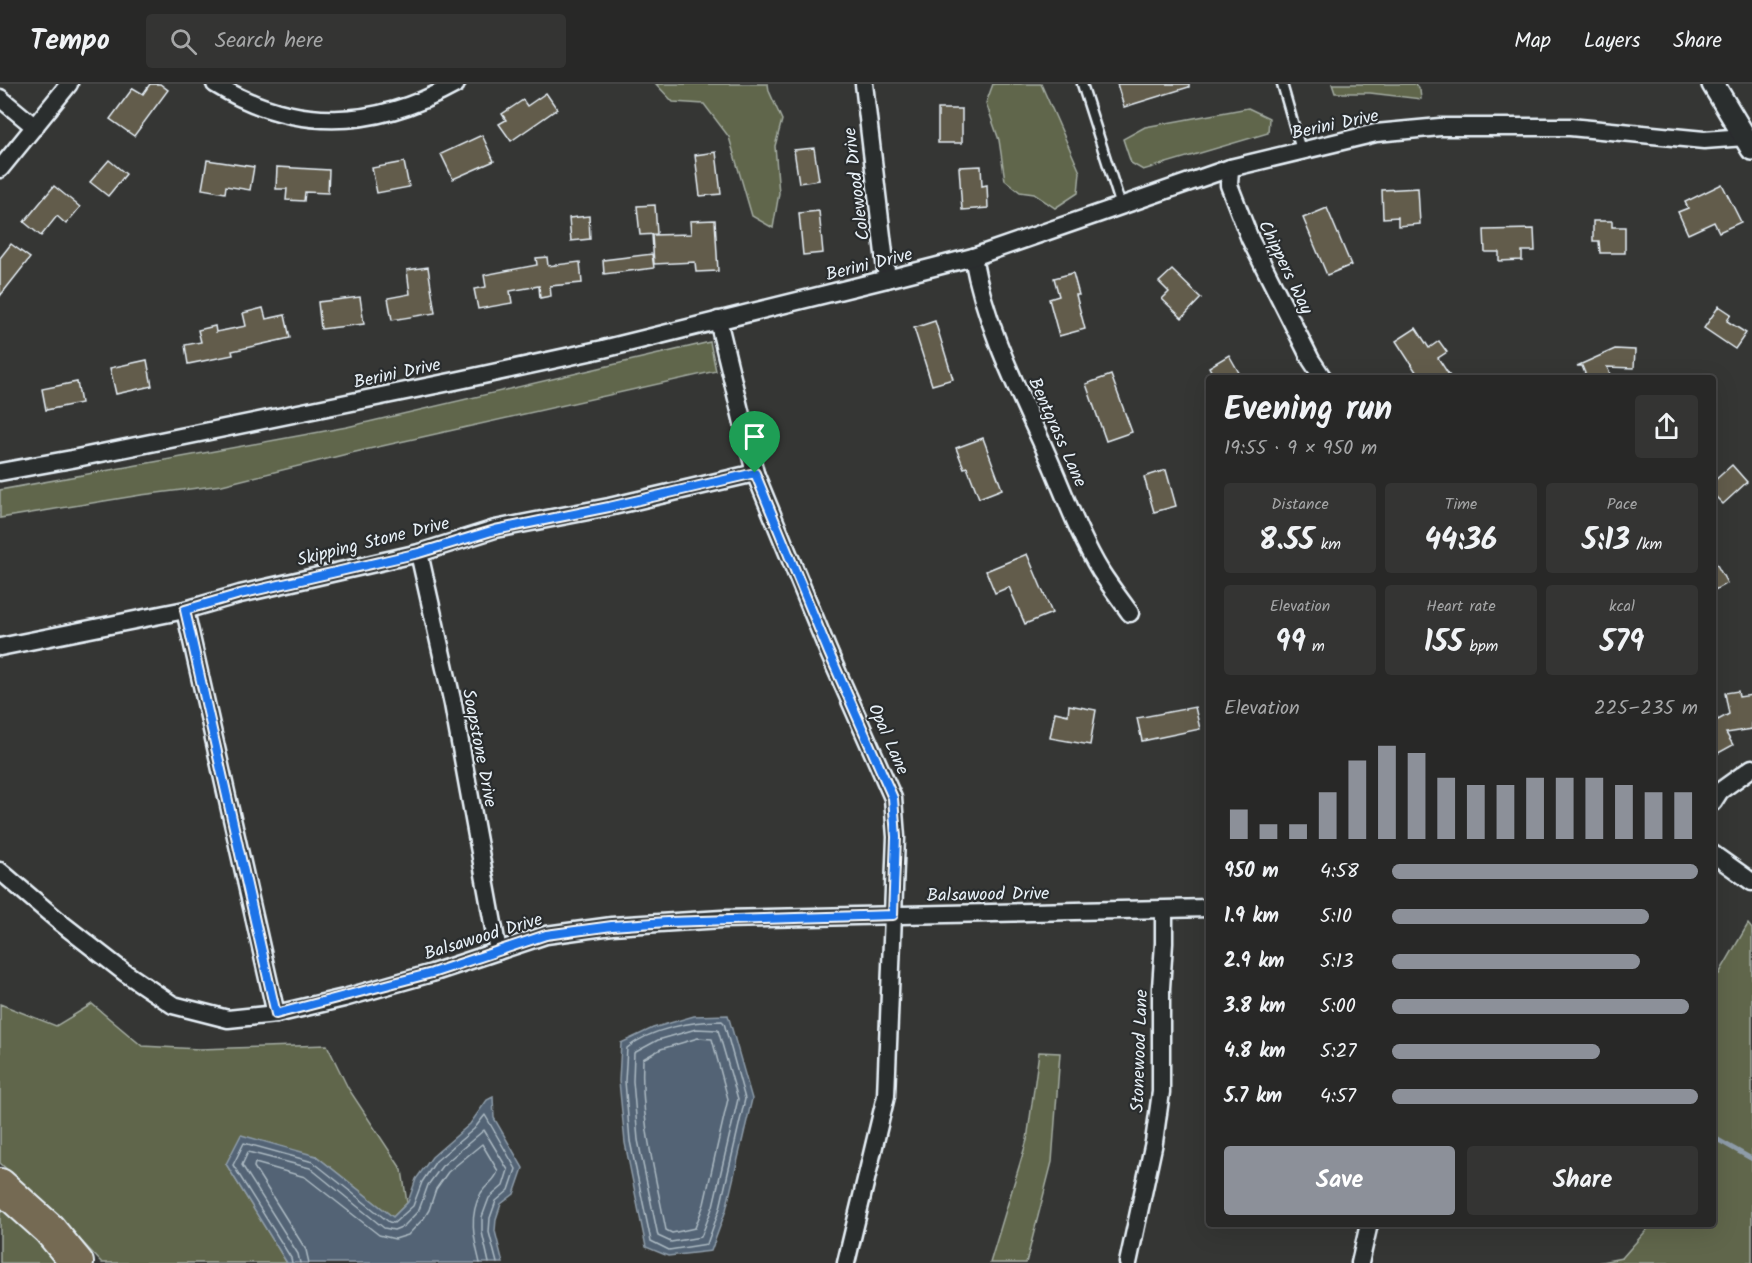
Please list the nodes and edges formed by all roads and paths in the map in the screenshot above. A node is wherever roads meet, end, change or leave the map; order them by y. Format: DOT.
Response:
graph roads {
  1 [pos="69,84"];
  2 [pos="215,84"];
  3 [pos="456,84"];
  4 [pos="864,84"];
  5 [pos="1082,84"];
  6 [pos="1282,84"];
  7 [pos="1713,84"];
  8 [pos="0,98"];
  9 [pos="35,127"];
  10 [pos="1748,143"];
  11 [pos="1301,150"];
  12 [pos="1230,168"];
  13 [pos="0,170"];
  14 [pos="1121,206"];
  15 [pos="973,257"];
  16 [pos="887,279"];
  17 [pos="718,320"];
  18 [pos="1321,375"];
  19 [pos="0,472"];
  20 [pos="755,473"];
  21 [pos="419,553"];
  22 [pos="185,610"];
  23 [pos="1130,613"];
  24 [pos="0,647"];
  25 [pos="1752,768"];
  26 [pos="1716,797"];
  27 [pos="1716,856"];
  28 [pos="0,871"];
  29 [pos="1752,882"];
  30 [pos="1206,908"];
  31 [pos="1164,910"];
  32 [pos="893,915"];
  33 [pos="498,951"];
  34 [pos="276,1014"];
  35 [pos="0,1185"];
  36 [pos="1368,1227"];
  37 [pos="77,1263"];
  38 [pos="846,1263"];
  39 [pos="1128,1263"];
  40 [pos="1360,1263"];
  1 -- 9 [label="street"];
  2 -- 3 [label="street"];
  4 -- 16 [label="street, Colewood Drive"];
  5 -- 14 [label="lane"];
  6 -- 11 [label="lane"];
  7 -- 10 [label="street"];
  8 -- 9 [label="street"];
  9 -- 13 [label="street"];
  10 -- 11 [label="street, Berini Drive"];
  11 -- 12 [label="street, Berini Drive"];
  12 -- 14 [label="street, Berini Drive"];
  12 -- 18 [label="street, Chippers Way"];
  14 -- 15 [label="street, Berini Drive"];
  15 -- 16 [label="street, Berini Drive"];
  15 -- 23 [label="street, Bentgrass Lane"];
  16 -- 17 [label="street, Berini Drive"];
  17 -- 19 [label="street, Berini Drive"];
  17 -- 20 [label="street, Opal Lane"];
  20 -- 21 [label="street, Skipping Stone Drive"];
  20 -- 32 [label="street, Opal Lane"];
  21 -- 22 [label="street, Skipping Stone Drive"];
  21 -- 33 [label="street, Soapstone Drive"];
  22 -- 24 [label="street, Skipping Stone Drive"];
  22 -- 34 [label="street"];
  25 -- 26 [label="street"];
  27 -- 29 [label="street"];
  28 -- 34 [label="street, Balsawood Drive"];
  30 -- 31 [label="street, Balsawood Drive"];
  31 -- 32 [label="street, Balsawood Drive"];
  31 -- 39 [label="street, Stonewood Lane"];
  32 -- 33 [label="street, Balsawood Drive"];
  32 -- 38 [label="street, Opal Lane"];
  33 -- 34 [label="street, Balsawood Drive"];
  35 -- 37 [label="highway"];
  36 -- 40 [label="street"];
}
